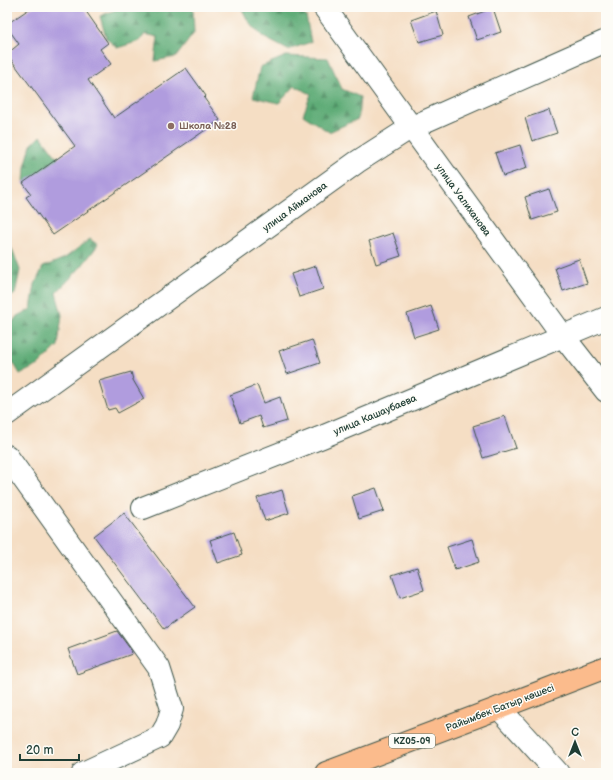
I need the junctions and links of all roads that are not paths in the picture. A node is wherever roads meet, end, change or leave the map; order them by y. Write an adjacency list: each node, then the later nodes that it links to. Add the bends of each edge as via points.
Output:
1 (324, 7): 3 (street, улица Уалиханова)
2 (606, 41): 3 (street, улица Айманова)
3 (410, 128): 5 (street, улица Уалиханова); 7 (street, улица Айманова, via 357,162)
4 (606, 318): 5 (street, улица Кашаубаева)
5 (563, 336): 6 (street, улица Уалиханова); 9 (street, улица Кашаубаева, via 322,437)
6 (606, 391)
7 (7, 414)
8 (7, 456): 12 (street, via 158,668 172,709 160,737)
9 (143, 508)
10 (606, 667): 11 (main road, Райымбек Батыр көшесі / KZ05-09)
11 (499, 708): 13 (main road, Райымбек Батыр көшесі / KZ05-09); 14 (street)
12 (83, 773)
13 (326, 773)
14 (558, 773)

